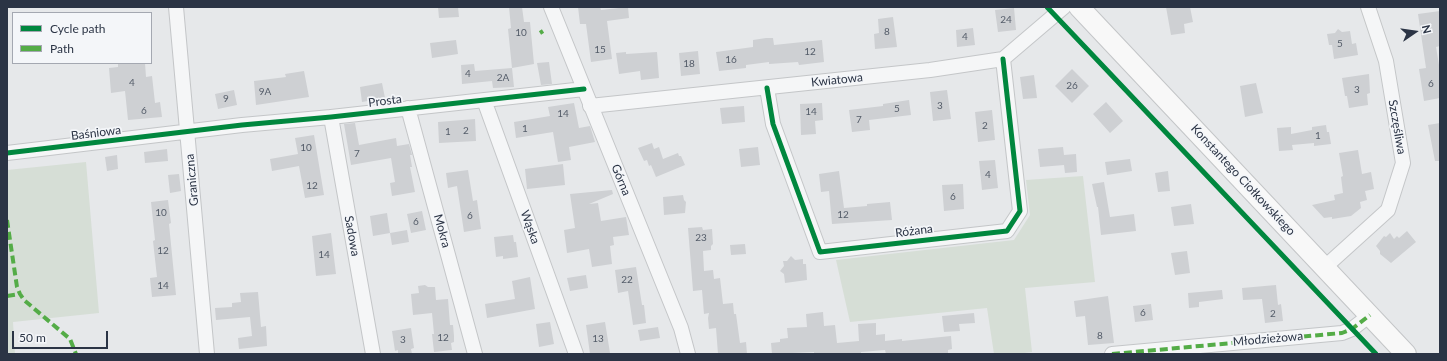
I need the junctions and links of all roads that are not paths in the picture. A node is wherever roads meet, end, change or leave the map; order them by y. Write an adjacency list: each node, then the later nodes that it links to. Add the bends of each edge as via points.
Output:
1 (176, 7): 13 (street, Graniczna)
2 (551, 7): 8 (street, Górna)
3 (1064, 7): 6 (street)
4 (1079, 7): 15 (street, Konstantego Ciołkowskiego)
5 (1368, 7): 15 (street, Szczęśliwa, via 1386,61 1404,163 1388,210)
6 (1003, 59): 7 (street, Kwiatowa, via 930,70); 7 (street, Różana, via 1020,211 1007,231 820,252 773,124)
7 (767, 88): 10 (street, Kwiatowa)
8 (584, 89): 9 (street, Prosta); 10 (street, Górna)
9 (484, 100): 11 (street, Prosta); 20 (street, Wąska)
10 (590, 106): 21 (street, Górna, via 681,328)
11 (408, 108): 12 (street, Prosta); 19 (street, Mokra)
12 (332, 117): 13 (street, Prosta); 18 (street, Sadowa)
13 (188, 132): 14 (street, Baśniowa); 17 (street, Graniczna)
14 (7, 153)
15 (1325, 267): 16 (street, Konstantego Ciołkowskiego)
16 (1370, 315): 22 (street, Młodzieżowa, via 1352,329 1342,332); 23 (street, Konstantego Ciołkowskiego)
17 (207, 354)
18 (373, 354)
19 (475, 354)
20 (576, 354)
21 (688, 354)
22 (1112, 354)
23 (1406, 354)

